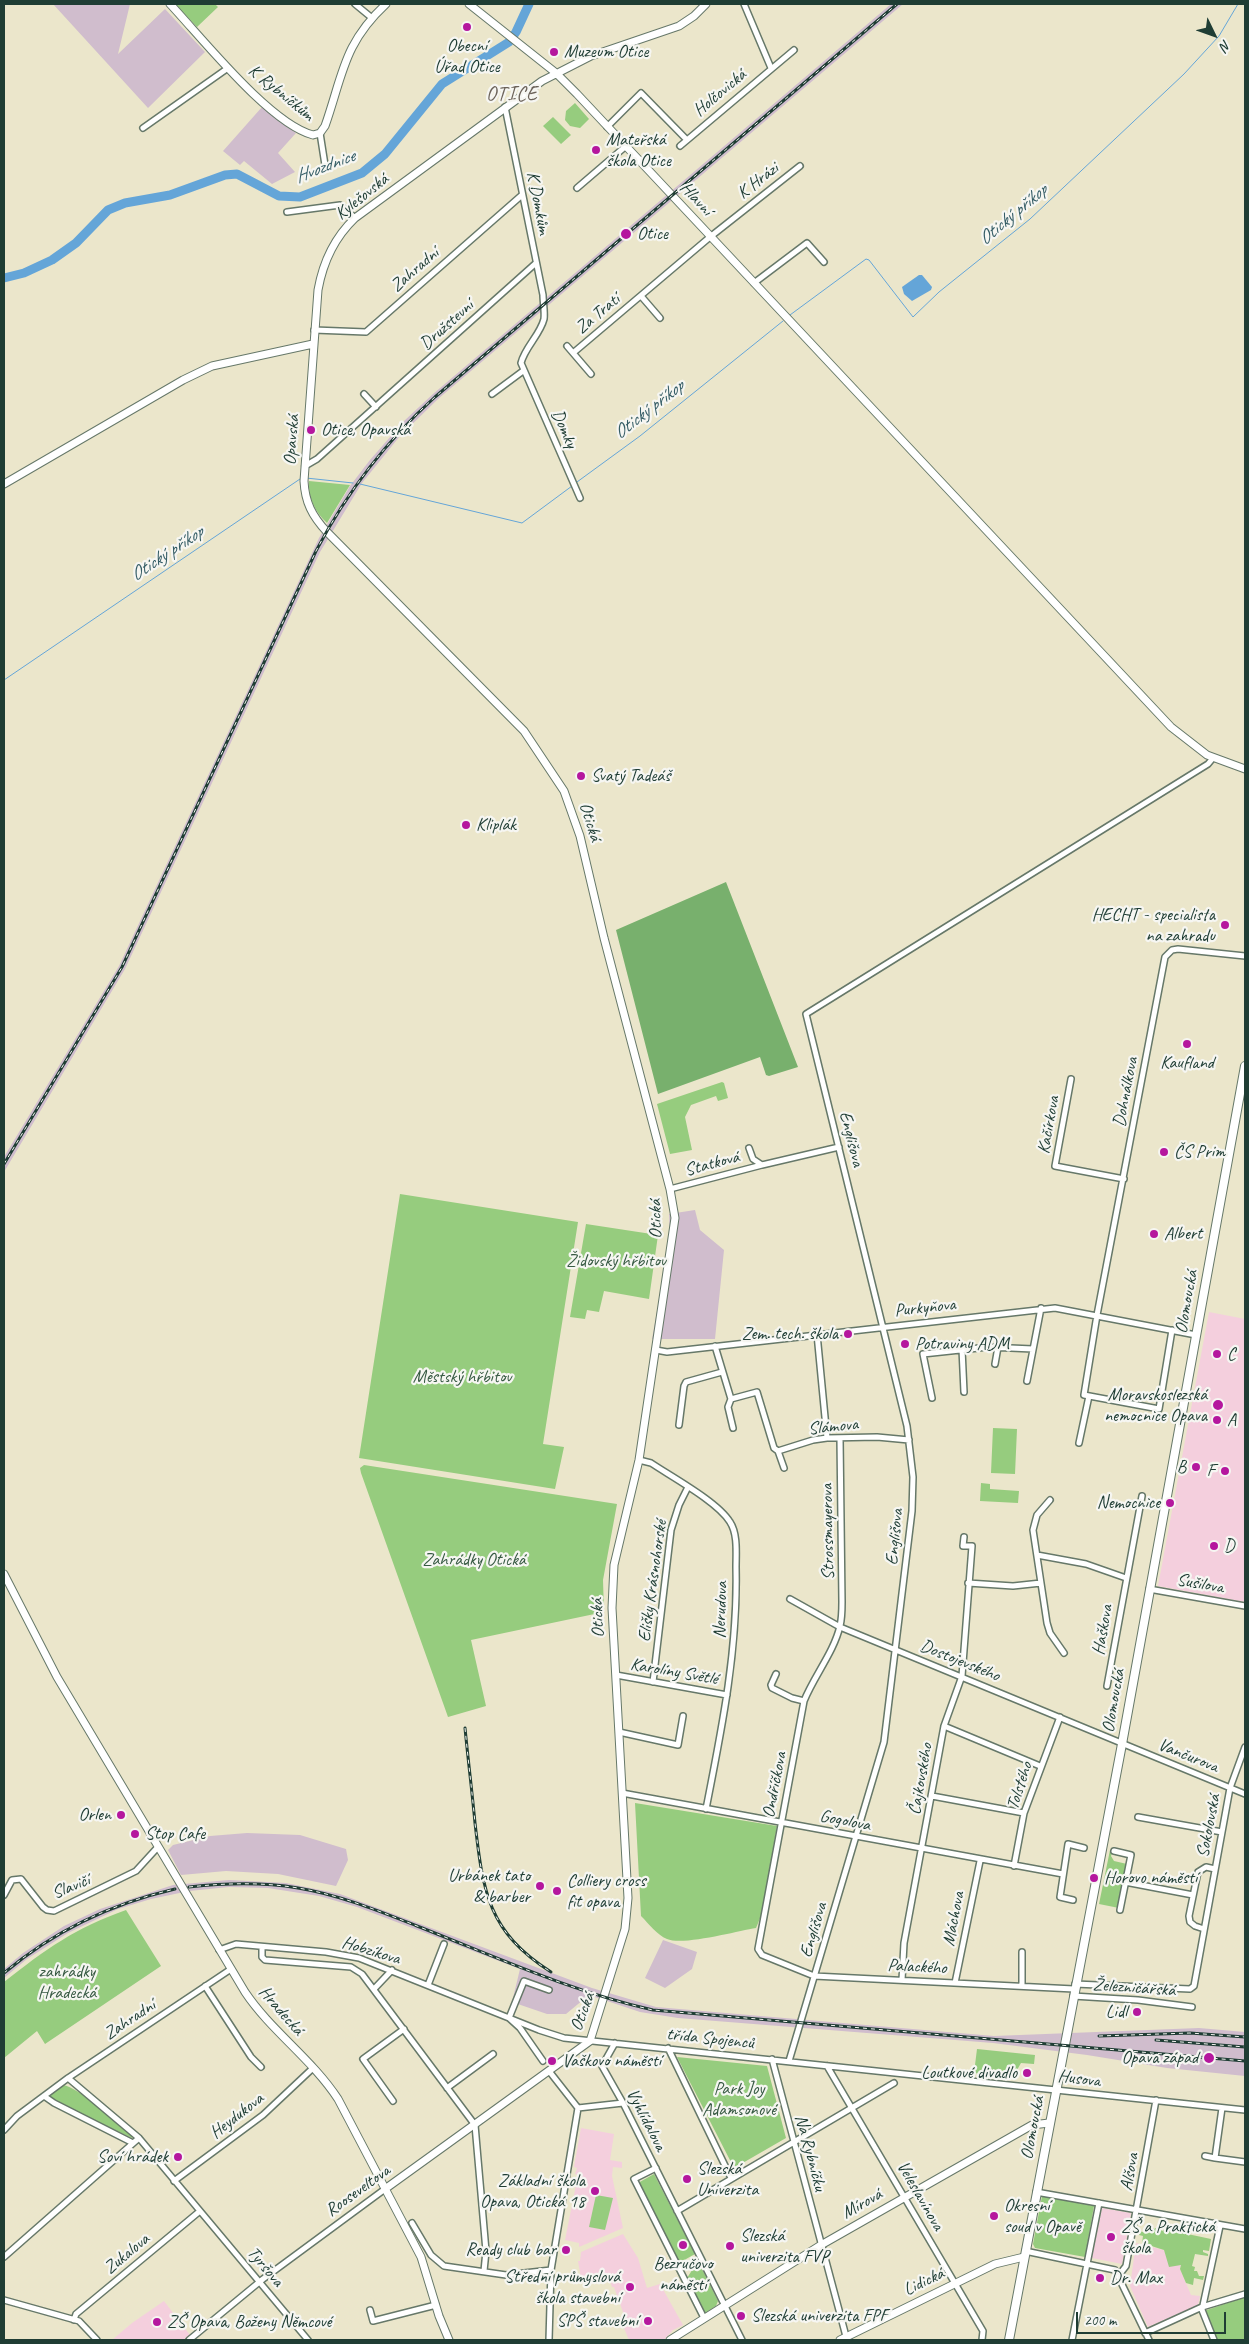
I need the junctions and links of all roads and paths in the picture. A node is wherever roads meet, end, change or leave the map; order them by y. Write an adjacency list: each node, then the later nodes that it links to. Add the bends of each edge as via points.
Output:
1 (170, 4): 9 (street, K Rybníčkům)
2 (355, 4): 7 (street)
3 (386, 4): 7 (street, K Rybníčkům)
4 (469, 4): 11 (street, Hlavní)
5 (706, 4): 11 (street, Kylešovská, via 674,28 591,56)
6 (744, 4): 10 (street, Holčovická)
7 (372, 18): 15 (street, K Rybníčkům, via 358,36 344,64 328,117)
8 (794, 50): 10 (street, Holčovická)
9 (228, 68): 14 (street, K Rybníčkům); 15 (street, K Rybníčkům, via 290,124 309,134)
10 (771, 68): 16 (street, Holčovická)
11 (556, 73): 12 (street, Kylešovská); 13 (street, Hlavní)
12 (506, 107): 22 (street, K Domkům); 24 (street, Kylešovská)
13 (607, 127): 16 (street, Holčovická, via 641,93); 17 (street, Hlavní)
14 (143, 128)
15 (320, 132): 19 (street)
16 (687, 140): 18 (street, Holčovická)
17 (626, 146): 21 (street); 25 (street, Hlavní)
18 (680, 146)
19 (325, 165)
20 (800, 166): 25 (street, K Hrázi)
21 (577, 188)
22 (522, 195): 27 (street, K Domkům); 31 (street, Zahradní, via 366,332)
23 (287, 212): 24 (street, via 340,204)
24 (355, 218): 31 (street, Kylešovská, via 338,237 323,268)
25 (710, 237): 28 (street, Hlavní); 29 (street, Za Tratí)
26 (824, 262): 28 (street, via 807,243)
27 (536, 264): 35 (street, K Domkům, via 544,317 542,326 523,356); 39 (street, Družstevní)
28 (754, 283): 44 (street, Hlavní, via 1171,727)
29 (641, 296): 30 (street, Za Tratí); 34 (street, Za Tratí)
30 (660, 318)
31 (314, 330): 32 (street, Kylešovská)
32 (313, 344): 40 (street, Opavská); 41 (street, via 212,366)
33 (567, 346): 34 (street, Za Tratí)
34 (573, 353): 36 (street, Za Tratí)
35 (523, 371): 38 (street); 42 (street, Domky)
36 (591, 374)
37 (364, 394): 39 (street)
38 (492, 394)
39 (376, 407): 40 (street, Družstevní, via 317,459)
40 (305, 474): 43 (street, Opavská, via 306,499)
41 (4, 484)
42 (580, 498)
43 (326, 532): 53 (street, Otická, via 524,731 564,791 580,836)
44 (1213, 758): 45 (street, Hlavní); 49 (street, Englišova, via 806,1014)
45 (1245, 769)
46 (1245, 956): 52 (street, Dohnálkova, via 1178,949 1167,954)
47 (1245, 1066): 59 (main road, Olomoucká)
48 (1071, 1079): 52 (street, Kačírkova, via 1055,1166)
49 (839, 1147): 51 (street); 56 (street, Englišova)
50 (749, 1148): 51 (street, via 753,1159)
51 (762, 1165): 53 (street, Statková)
52 (1124, 1179): 55 (street, Dohnálkova)
53 (670, 1189): 64 (street, Otická, via 675,1226)
54 (1041, 1308): 55 (street, Purkyňova); 56 (street, Purkyňova); 63 (street)
55 (1097, 1315): 57 (street, Purkyňova); 69 (street, via 1084,1395)
56 (883, 1326): 58 (street, Purkyňova); 76 (street, Englišova)
57 (1172, 1330): 59 (street, Purkyňova); 69 (street, Olomoucká, via 1159,1409)
58 (817, 1334): 60 (street, Purkyňova); 74 (street)
59 (1196, 1335): 90 (main road, Olomoucká)
60 (715, 1346): 64 (street, Purkyňova, via 667,1352); 66 (street)
61 (998, 1347): 62 (street); 63 (street); 65 (street)
62 (962, 1349): 68 (street); 70 (street, via 923,1354)
63 (1033, 1349): 67 (street)
64 (656, 1350): 79 (street, Otická)
65 (995, 1364)
66 (722, 1372): 71 (street); 72 (street, via 686,1382)
67 (1027, 1381)
68 (964, 1392)
69 (1089, 1396): 77 (street)
70 (932, 1398)
71 (731, 1399): 73 (street, via 728,1407); 78 (street, via 757,1392 774,1448)
72 (679, 1424)
73 (733, 1428)
74 (828, 1438): 75 (street, Slámova); 78 (street, Slámova)
75 (840, 1438): 76 (street, Slámova); 93 (street, Strossmayerova)
76 (909, 1440): 94 (street, Englišova, via 912,1511)
77 (1079, 1443)
78 (778, 1451): 80 (street)
79 (638, 1460): 81 (street, Nerudova, via 651,1463); 97 (street, Otická, via 613,1573)
80 (784, 1468)
81 (688, 1487): 99 (street, Elišky Krásnohorské, via 679,1504 670,1538); 101 (street, Nerudova, via 731,1522 736,1540 737,1602)
82 (1142, 1496): 87 (street, Haškova)
83 (1050, 1500): 85 (street, Haškova, via 1034,1521)
84 (964, 1537): 88 (street, Čajkovského, via 963,1546 972,1546)
85 (1037, 1555): 87 (street, via 1086,1564); 89 (street, Haškova)
86 (4, 1574): 120 (street, Hradecká, via 43,1652)
87 (1126, 1578): 100 (street, Haškova)
88 (968, 1583): 89 (street, via 1013,1586); 98 (street, Čajkovského)
89 (1040, 1583): 95 (street, Haškova, via 1048,1628)
90 (1149, 1589): 92 (street, Sušilova); 107 (main road, Olomoucká)
91 (790, 1599): 93 (street, Dostojevského)
92 (1245, 1606)
93 (840, 1627): 94 (street, Dostojevského); 102 (street, Ondříčkova)
94 (896, 1650): 98 (street, Dostojevského); 119 (street, Englišova, via 884,1742)
95 (1064, 1653)
96 (776, 1674): 102 (street, via 772,1688)
97 (616, 1675): 99 (street, Karolíny Světlé); 106 (street, Otická)
98 (962, 1676): 104 (street, Dostojevského); 105 (street, Čajkovského)
99 (653, 1682): 101 (street, Karolíny Světlé)
100 (1107, 1686)
101 (727, 1695): 114 (street, Nerudova)
102 (804, 1701): 117 (street, Ondříčkova)
103 (683, 1716): 106 (street, via 678,1745)
104 (1060, 1717): 107 (street, Dostojevského); 109 (street, Tolstého)
105 (944, 1726): 109 (street); 113 (street, Čajkovského)
106 (619, 1732): 111 (street, Otická)
107 (1122, 1744): 110 (street, Vančurova); 151 (main road, Olomoucká)
108 (1245, 1747): 110 (street, Sokolovská)
109 (1040, 1766): 115 (street, Tolstého)
110 (1230, 1788): 112 (street, Vančurova); 118 (street, Sokolovská)
111 (622, 1793): 114 (street, Gogolova); 155 (street, Otická, via 628,1914)
112 (1245, 1794)
113 (932, 1796): 115 (street); 122 (street, Čajkovského)
114 (706, 1809): 117 (street, Gogolova)
115 (1024, 1813): 125 (street, Tolstého)
116 (1138, 1817): 118 (street)
117 (782, 1823): 119 (street, Gogolova); 138 (street, Ondříčkova, via 758,1949)
118 (1222, 1832): 126 (street, Sokolovská)
119 (857, 1837): 122 (street, Gogolova); 143 (street, Englišova)
120 (157, 1848): 129 (street, Slavičí, via 136,1871 54,1911 47,1910 21,1879 12,1880); 136 (street, Hradecká)
121 (1084, 1848): 127 (street, via 1068,1844)
122 (922, 1849): 124 (street, Gogolova); 144 (street, Čajkovského, via 904,1943)
123 (1114, 1851): 128 (street, via 1130,1855)
124 (980, 1861): 125 (street, Gogolova); 145 (street, Máchova)
125 (1014, 1866): 127 (street, Gogolova)
126 (1215, 1869): 130 (street, Sokolovská, via 1206,1867 1198,1872); 133 (street, Sokolovská)
127 (1063, 1874): 131 (street, via 1060,1897)
128 (1125, 1882): 130 (street); 132 (street)
129 (4, 1895)
130 (1193, 1895): 133 (street, Sokolovská, via 1190,1922)
131 (1073, 1900)
132 (1120, 1910)
133 (1204, 1929): 151 (street, Sokolovská, via 1194,1986 1190,1989)
134 (444, 1944): 146 (street)
135 (262, 1946): 136 (street, Hobzíkova, via 233,1944); 139 (street, Hobzíkova, via 340,1954); 142 (street, via 262,1957 267,1960 350,1967)
136 (219, 1950): 140 (street, Hradecká)
137 (1022, 1952): 148 (street)
138 (762, 1955): 143 (street, Palackého)
139 (365, 1960): 141 (street, Hobzíkova); 142 (street)
140 (231, 1969): 147 (street, Zahradní); 164 (street, Hradecká, via 260,2012)
141 (392, 1970): 146 (street, Hobzíkova); 149 (street)
142 (360, 1972): 149 (street)
143 (814, 1976): 144 (street, Palackého); 161 (street, Englišova)
144 (902, 1980): 145 (street, Palackého)
145 (956, 1983): 148 (street, Palackého)
146 (428, 1985): 153 (street, Hobzíkova)
147 (205, 1986): 163 (street); 166 (street, Zahradní)
148 (1022, 1986): 151 (street, Palackého)
149 (374, 1989): 154 (street)
150 (549, 1990): 153 (street, via 524,1981)
151 (1074, 1990): 152 (street, Železničářská); 169 (main road, Olomoucká)
152 (1192, 2006)
153 (509, 2018): 155 (street, Hobzíkova, via 552,2035); 160 (street, Hobzíkova)
154 (404, 2029): 168 (street); 172 (street, via 363,2059)
155 (590, 2041): 156 (street, třída Spojenců); 165 (street, Otická)
156 (615, 2043): 157 (street, třída Spojenců); 173 (street, Vyhlídalova, via 602,2066)
157 (668, 2048): 159 (street, třída Spojenců); 188 (street)
158 (493, 2054): 168 (street)
159 (772, 2059): 161 (street, třída Spojenců); 183 (street, Na Rybníčku)
160 (543, 2061)
161 (789, 2061): 162 (street, třída Spojenců)
162 (828, 2066): 169 (street, Husova); 174 (street, Veleslavínova)
163 (260, 2067)
164 (313, 2068): 189 (street, Heydukova, via 263,2115); 190 (street, Hradecká, via 338,2098)
165 (549, 2071): 175 (street); 179 (street, Rooseveltova)
166 (68, 2078): 170 (street, Zahradní); 181 (street, Tyršova)
167 (894, 2083): 174 (street)
168 (447, 2088): 179 (street)
169 (1055, 2090): 171 (street, Husova); 178 (main road, Olomoucká)
170 (44, 2096): 180 (street, Zahradní); 182 (street)
171 (1156, 2100): 176 (street, Husova); 194 (street, Alšova)
172 (393, 2101)
173 (623, 2103): 175 (street); 187 (street, Vyhlídalova)
174 (852, 2107): 183 (street); 192 (street, Veleslavínova)
175 (578, 2108): 204 (street)
176 (1222, 2108): 177 (street, Husova); 185 (street)
177 (1245, 2110)
178 (1049, 2124): 191 (main road, Olomoucká); 192 (street, Mírová, via 1032,2125)
179 (475, 2125): 190 (street, Rooseveltova); 205 (street, via 486,2251)
180 (4, 2130)
181 (139, 2138): 182 (street); 189 (street, Tyršova)
182 (134, 2143): 202 (street)
183 (793, 2143): 188 (street); 200 (street, Na Rybníčku)
184 (1205, 2156): 185 (street)
185 (1215, 2158): 186 (street)
186 (1245, 2162)
187 (656, 2168): 196 (street, Vyhlídalova); 215 (street, via 634,2179)
188 (731, 2178): 196 (street)
189 (174, 2181): 195 (street, Tyršova)
190 (385, 2189): 207 (street, Rooseveltova); 211 (street, Hradecká, via 421,2257)
191 (1036, 2192): 193 (street); 201 (main road, Olomoucká)
192 (905, 2197): 200 (street, Mírová); 208 (street, Veleslavínova)
193 (1099, 2203): 194 (street); 203 (street)
194 (1137, 2210): 198 (street); 206 (street, Alšova, via 1126,2266)
195 (200, 2211): 207 (street, Tyršova); 216 (street, Zukalova, via 76,2314)
196 (677, 2211): 212 (street)
197 (412, 2223): 205 (street, via 440,2264)
198 (1220, 2226): 199 (street); 213 (street)
199 (1245, 2230)
200 (821, 2245): 212 (street, Mírová); 218 (street, Na Rybníčku)
201 (1025, 2254): 203 (street); 208 (street, Lidická); 227 (main road, Olomoucká)
202 (4, 2257)
203 (1087, 2263): 206 (street, via 1112,2268); 228 (street)
204 (551, 2270): 205 (street, via 506,2275); 223 (street)
205 (484, 2271)
206 (1119, 2274): 217 (street)
207 (260, 2282): 220 (street, Rooseveltova); 221 (street, Tyršova)
208 (955, 2284): 218 (street, Lidická); 226 (street, Veleslavínova, via 983,2333)
209 (1245, 2294): 213 (street)
210 (4, 2300): 216 (street)
211 (436, 2305): 214 (street, via 373,2321); 222 (street, Hradecká)
212 (724, 2306): 215 (street, Mírová); 225 (street)
213 (1202, 2307): 217 (street); 230 (street)
214 (370, 2310)
215 (704, 2318): 224 (street, Mírová)
216 (74, 2320): 219 (street, via 84,2325)
217 (1145, 2333): 229 (street)
218 (844, 2339)
219 (97, 2340)
220 (189, 2340)
221 (308, 2340)
222 (450, 2340)
223 (549, 2340)
224 (670, 2340)
225 (742, 2340)
226 (982, 2340)
227 (1009, 2340)
228 (1072, 2340)
229 (1149, 2340)
230 (1214, 2340)

